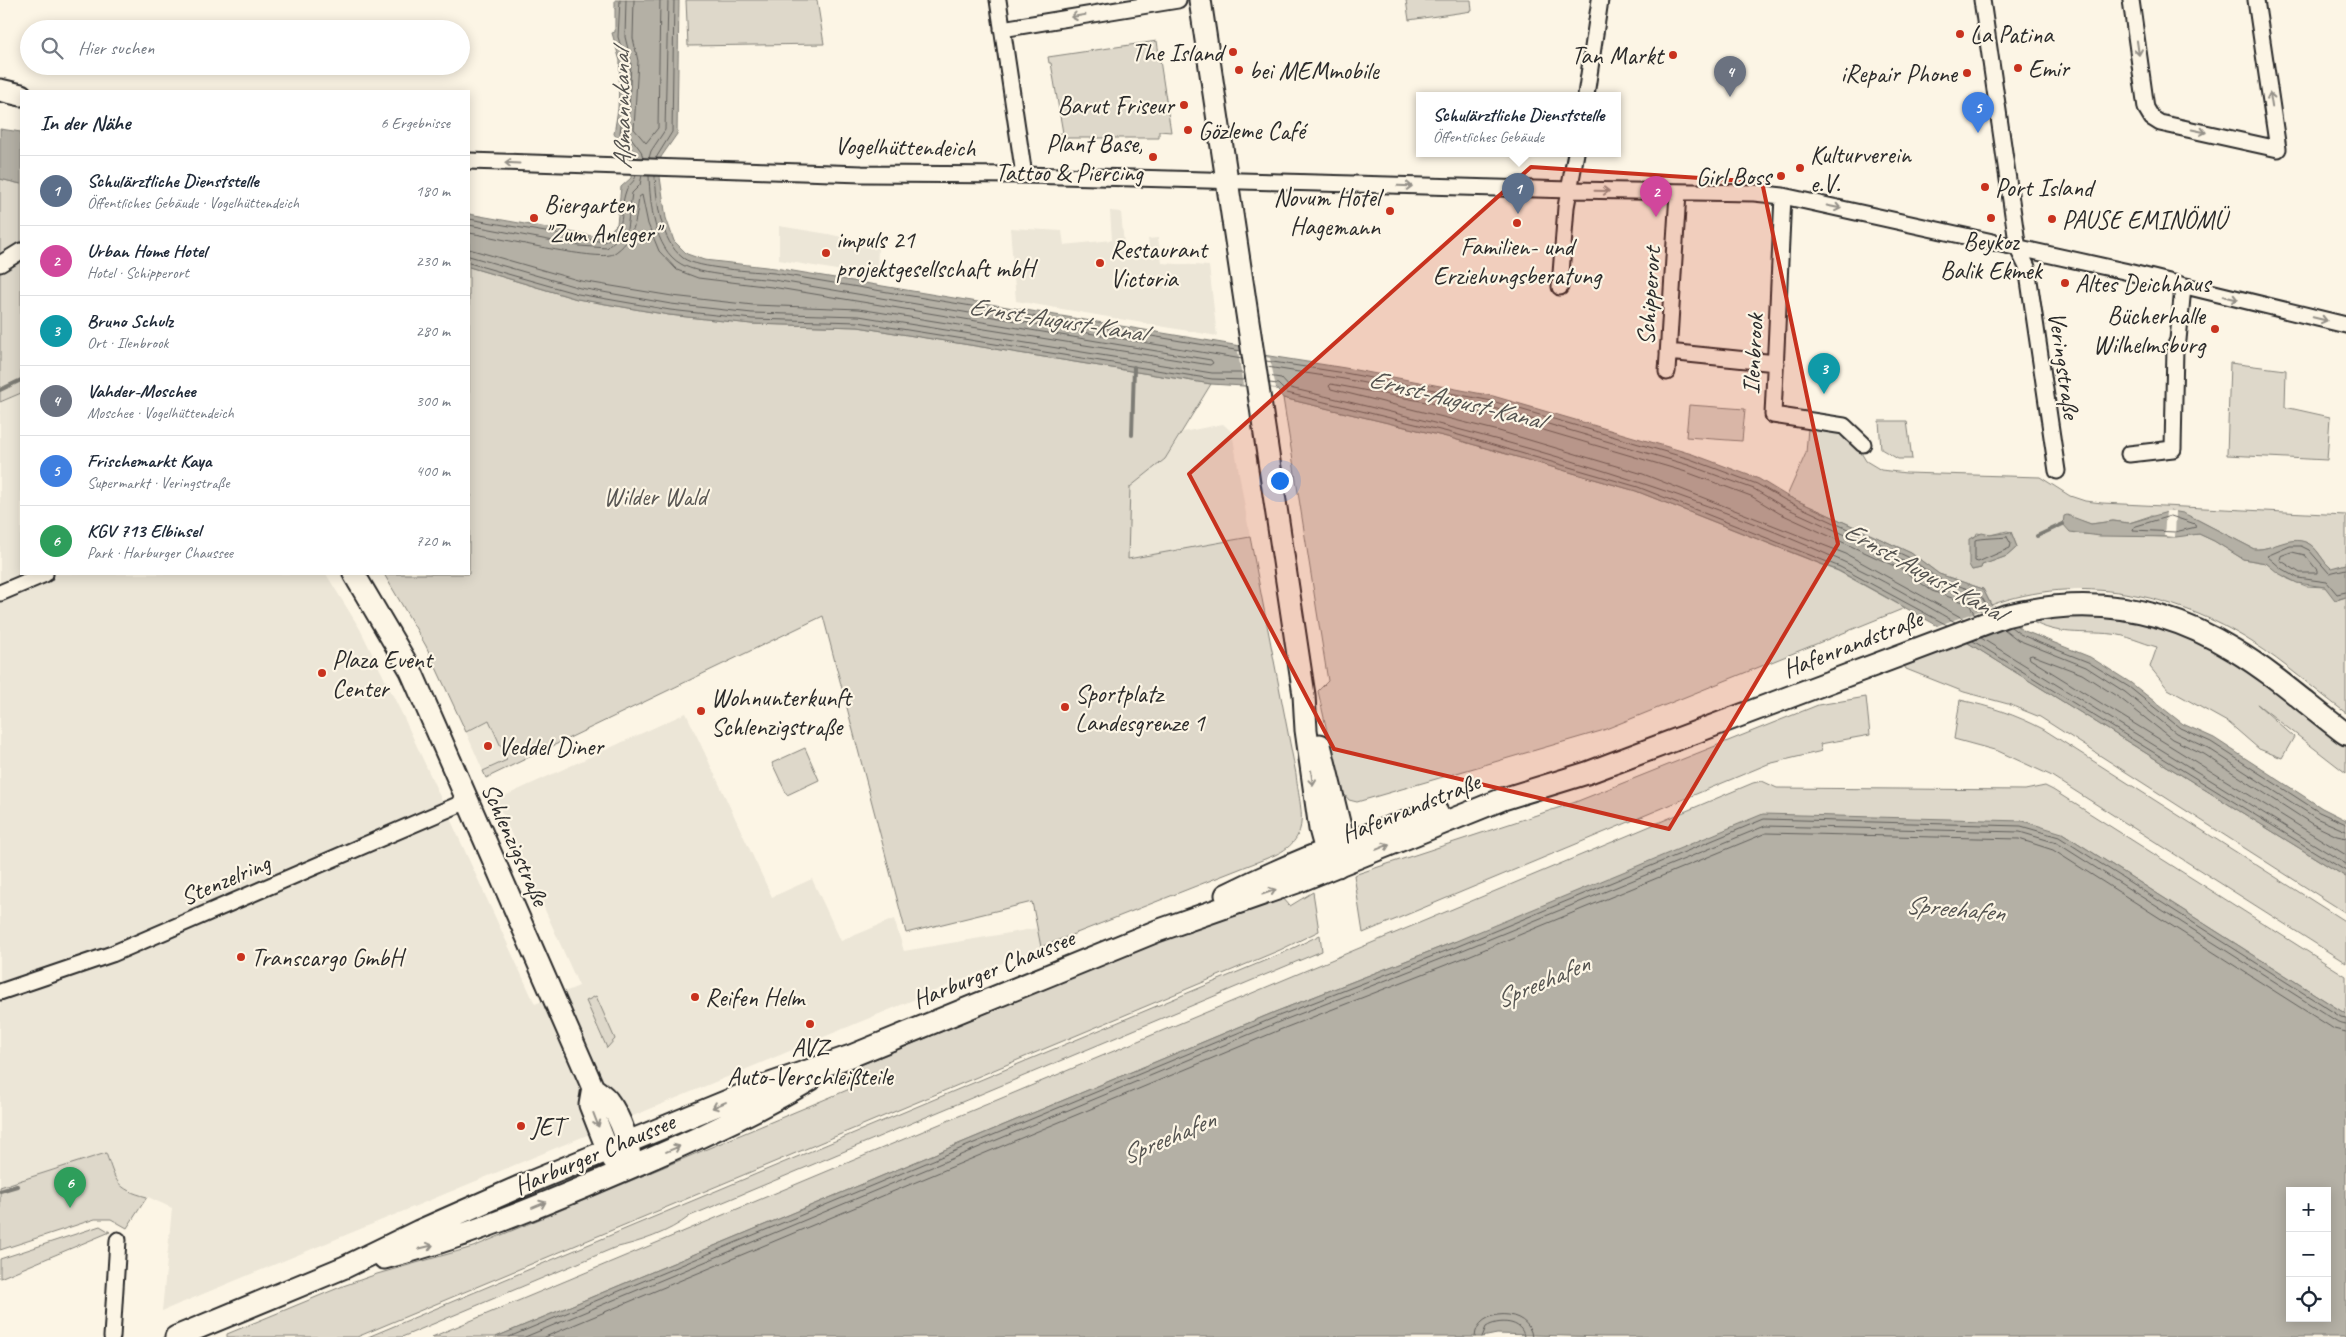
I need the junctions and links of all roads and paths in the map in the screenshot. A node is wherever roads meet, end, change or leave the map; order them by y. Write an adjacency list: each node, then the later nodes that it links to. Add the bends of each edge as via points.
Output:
1 (998, 0): 8 (street)
2 (1178, 0): 8 (street, one-way to 8)
3 (1200, 0): 15 (main road)
4 (1600, 0): 10 (street)
5 (1982, 0): 19 (street, Veringstraße)
6 (2131, 0): 7 (street, one-way to 7, via 2146,108 2152,118 2278,148)
7 (2256, 0)
8 (1002, 29): 14 (street)
9 (0, 90): 11 (main road)
10 (1586, 92)
11 (20, 95)
12 (1575, 157): 16 (street)
13 (470, 161): 14 (street, Vogelhüttendeich, one-way to 13, via 862,174)
14 (1024, 175): 15 (street, Vogelhüttendeich)
15 (1227, 181): 16 (street, Vogelhüttendeich, one-way to 16); 38 (main road, via 1304,695 1316,728)
16 (1570, 190): 17 (street, Vogelhüttendeich, one-way to 17); 22 (street)
17 (1678, 192): 18 (street, Vogelhüttendeich); 25 (street, Schipperort)
18 (1783, 196): 19 (street, Vogelhüttendeich, one-way to 19); 26 (street, Ilenbrook)
19 (2018, 248): 23 (street, Vogelhüttendeich); 30 (street, Veringstraße, via 2027,267)
20 (20, 252): 21 (street)
21 (0, 264)
22 (1560, 287)
23 (2183, 287): 24 (street, Vogelhüttendeich, one-way to 24); 29 (street, via 2175,348 2173,449)
24 (2346, 325)
25 (1668, 352): 26 (street); 27 (street, Schipperort)
26 (1776, 364): 28 (street, Ilenbrook, via 1773,415 1844,426)
27 (1667, 372)
28 (1863, 444)
29 (2129, 454)
30 (2057, 471)
31 (43, 575): 33 (street)
32 (355, 575): 36 (main road, Schlenzigstraße, via 411,671)
33 (0, 593)
34 (2346, 734): 35 (main road, Hafenrandstraße, via 2235,650 2178,621 2132,608 2094,604 2042,607 1948,636 1596,769)
35 (1503, 799): 37 (main road, Hafenrandstraße, via 1453,807); 38 (main road, Hafenrandstraße, one-way to 35)
36 (467, 801): 39 (street, Stenzelring, via 112,954); 41 (main road, Schlenzigstraße)
37 (1369, 834): 38 (main road, Harburger Chaussee)
38 (1336, 853): 40 (main road, Harburger Chaussee, via 1297,882 1157,930)
39 (0, 992)
40 (851, 1056): 42 (main road, Harburger Chaussee, one-way to 42, via 764,1086); 44 (main road, Harburger Chaussee, one-way to 40, via 749,1114)
41 (593, 1088): 42 (main road, Schlenzigstraße, via 608,1099); 43 (main road, Schlenzigstraße, one-way to 43, via 590,1105)
42 (627, 1142): 43 (main road, Harburger Chaussee); 44 (main road, Schlenzigstraße, via 631,1160)
43 (608, 1151): 44 (main road, Schlenzigstraße, via 615,1161); 46 (main road, Harburger Chaussee, via 419,1231)
44 (628, 1168): 46 (main road, Harburger Chaussee, one-way to 44, via 450,1240)
45 (118, 1240): 47 (street)
46 (345, 1267): 48 (main road, Harburger Chaussee)
47 (112, 1337)
48 (176, 1337)

